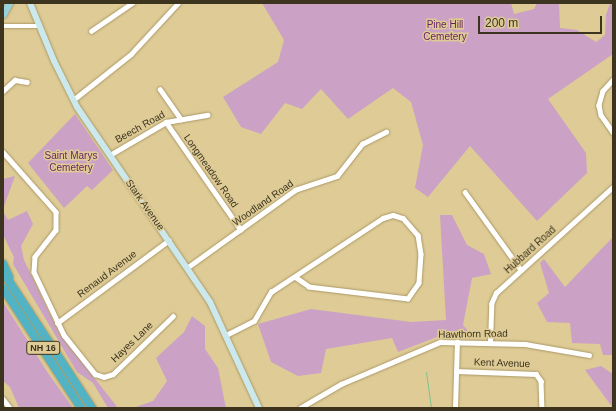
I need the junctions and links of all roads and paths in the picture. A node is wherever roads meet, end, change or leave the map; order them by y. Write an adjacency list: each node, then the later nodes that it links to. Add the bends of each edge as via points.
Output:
1 (9, 3): 5 (main road)
2 (30, 3): 7 (main road, Stark Avenue)
3 (132, 3): 8 (street)
4 (178, 3): 13 (street, via 130,54)
5 (3, 14)
6 (3, 26): 7 (street)
7 (38, 26): 13 (main road, Stark Avenue)
8 (91, 31)
9 (613, 80): 18 (street, via 603,91 599,105 601,115)
10 (27, 82): 12 (street, via 14,80)
11 (160, 89): 15 (street, Beech Road)
12 (3, 91)
13 (73, 100): 20 (main road, Stark Avenue)
14 (207, 115): 15 (street, Beech Road)
15 (181, 119): 16 (street, Beech Road)
16 (166, 122): 20 (street, Beech Road); 23 (street, Longmeadow Road)
17 (386, 132): 23 (street, Woodland Road, via 362,144 337,176 300,188)
18 (613, 132)
19 (3, 152): 33 (street, via 56,212 57,225 51,238 35,257 33,267)
20 (110, 155): 24 (main road, Stark Avenue)
21 (613, 187): 27 (street, Hubbard Road)
22 (465, 192): 27 (street)
23 (241, 230): 26 (street, Woodland Road)
24 (169, 240): 26 (main road, Stark Avenue); 33 (street, Renaud Avenue)
25 (3, 264): 31 (highway)
26 (188, 267): 34 (main road, Stark Avenue, via 210,302)
27 (521, 270): 36 (street, Hubbard Road, via 493,299)
28 (3, 272): 31 (highway, NH 16)
29 (296, 278): 29 (street, via 388,216 408,221 418,235 421,254 419,283 408,299 309,287); 34 (street, via 267,296 254,321)
30 (3, 288): 41 (highway, NH 16)
31 (15, 288): 42 (highway, NH 16)
32 (173, 316): 33 (street, Hayes Lane, via 113,374 102,377 83,359)
33 (57, 323)
34 (226, 335): 43 (main road, Stark Avenue)
35 (456, 342): 36 (street, Hawthorn Road); 38 (street); 44 (street, Hawthorn Road, via 424,347 390,365 336,386)
36 (490, 342): 37 (street, Hawthorn Road, via 544,346)
37 (589, 355)
38 (456, 371): 45 (street); 46 (street, Kent Avenue, via 536,374 541,381)
39 (3, 399): 40 (street)
40 (10, 408)
41 (81, 408)
42 (92, 408)
43 (259, 408)
44 (300, 408)
45 (455, 408)
46 (542, 408)

